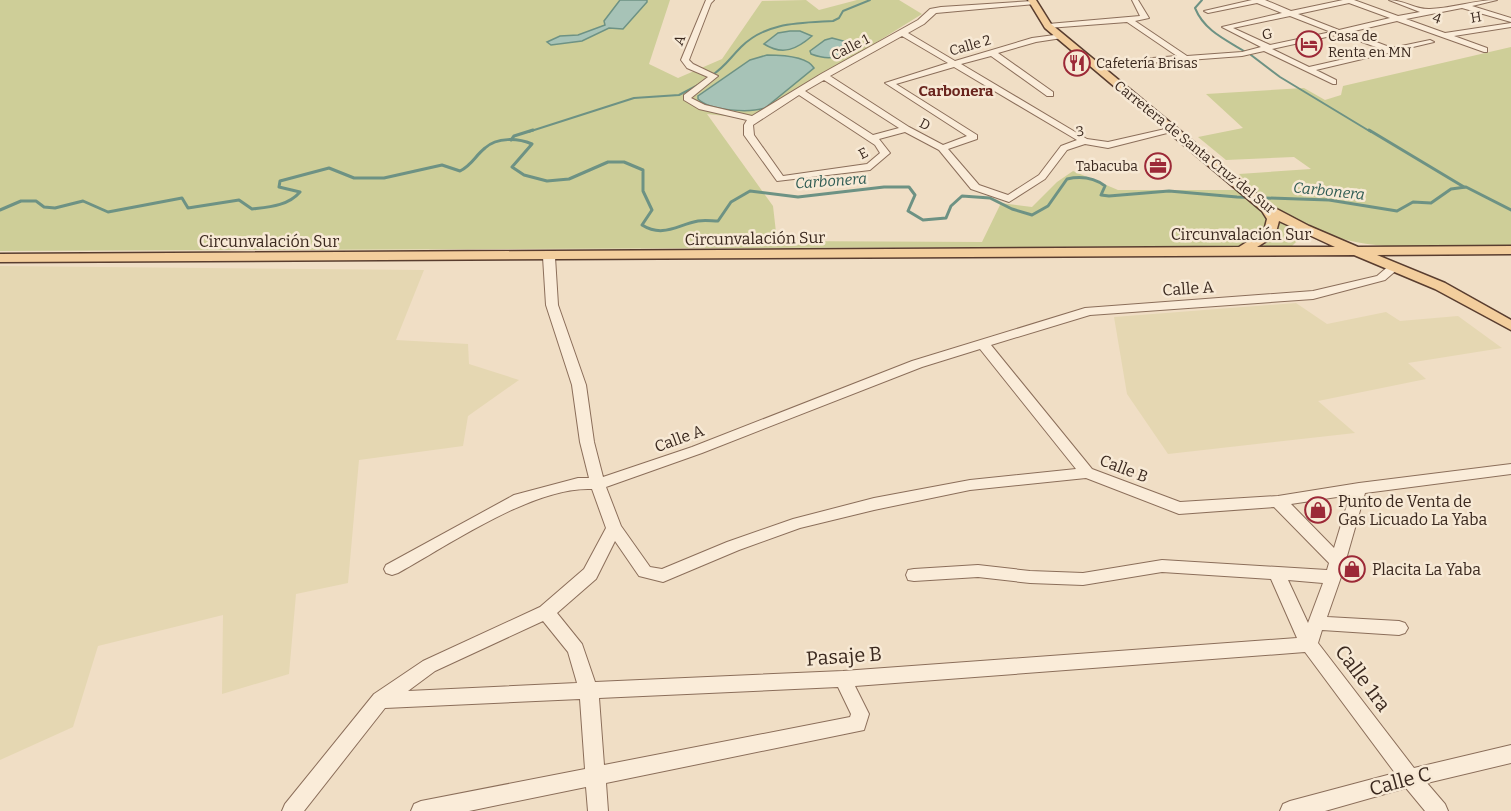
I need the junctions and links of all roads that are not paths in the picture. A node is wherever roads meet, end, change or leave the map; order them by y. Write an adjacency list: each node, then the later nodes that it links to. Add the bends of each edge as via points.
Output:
1 (711, 0): 36 (street, A, via 686,60 690,66 714,76 690,92 688,100)
2 (1135, 0): 15 (street, via 1145,18)
3 (1260, 0): 11 (street); 13 (street)
4 (1348, 0): 13 (street); 14 (street, 4)
5 (1392, 0): 12 (street)
6 (1434, 0): 10 (street)
7 (1494, 0): 9 (street, G)
8 (1033, 1): 18 (main road, Carretera de Santa Cruz del Sur); 20 (street, Calle 1, via 941,9)
9 (1475, 1): 10 (street, G)
10 (1458, 6): 12 (street, G); 16 (street)
11 (1208, 11)
12 (1427, 12): 14 (street, G)
13 (1290, 14): 19 (street); 24 (street, via 1226,27)
14 (1398, 18): 19 (street, G); 22 (street, 4)
15 (1129, 20): 18 (street); 28 (street)
16 (1511, 20)
17 (1511, 25): 22 (street, H)
18 (1048, 26): 21 (main road, Carretera de Santa Cruz del Sur)
19 (1340, 32): 24 (street, G); 25 (street)
20 (903, 33): 29 (street); 32 (street, Calle 1)
21 (1059, 36): 27 (street, Calle 2); 30 (main road, Carretera de Santa Cruz del Sur)
22 (1446, 36): 26 (street, 4)
23 (1430, 42): 25 (street)
24 (1267, 48): 28 (street, G); 31 (street)
25 (1391, 50): 31 (street)
26 (1484, 50)
27 (992, 53): 29 (street, Calle 2); 35 (street)
28 (1185, 58): 30 (street, G)
29 (953, 64): 40 (street); 41 (street, Calle 2, via 889,83 974,137)
30 (1095, 65): 38 (main road, Carretera de Santa Cruz del Sur)
31 (1307, 70): 33 (street)
32 (824, 75): 34 (street, Calle 1); 37 (street, D)
33 (1333, 82)
34 (799, 91): 36 (street, Calle 1); 39 (street, E)
35 (1050, 94)
36 (753, 119): 39 (street, E, via 748,125 749,135 780,179 870,167 885,153)
37 (906, 129): 39 (street); 41 (street, D)
38 (1174, 130): 40 (street, 3, via 1108,145); 43 (main road, Carretera de Santa Cruz del Sur)
39 (872, 138)
40 (1084, 141): 42 (street, 3, via 1064,148 1041,177)
41 (942, 147): 42 (street, D, via 975,187)
42 (1009, 199)
43 (1258, 201): 44 (main road, Carretera de Santa Cruz del Sur); 46 (main road, via 1273,219 1270,233)
44 (1311, 232): 48 (main road, Carretera de Santa Cruz del Sur); 49 (main road); 51 (main road)
45 (1422, 249): 49 (main road, Circunvalación Sur); 50 (main road, Circunvalación Sur); 54 (main road); 55 (main road, via 1418,259 1421,267)
46 (1242, 250): 51 (main road, Circunvalación Sur); 52 (main road, Circunvalación Sur)
47 (1325, 250): 48 (main road, Circunvalación Sur); 51 (main road, Circunvalación Sur); 54 (main road)
48 (1354, 250): 49 (main road, Circunvalación Sur); 54 (main road, Carretera de Santa Cruz del Sur)
49 (1381, 250)
50 (1511, 250)
51 (1294, 251)
52 (549, 257): 53 (main road, Circunvalación Sur); 60 (street, via 552,305 579,385)
53 (0, 258)
54 (1395, 266): 55 (main road, Carretera de Santa Cruz del Sur); 57 (street, Calle A, via 1381,278 1313,295 1089,311)
55 (1456, 295): 56 (main road, Carretera de Santa Cruz del Sur)
56 (1511, 326)
57 (982, 344): 59 (street); 60 (street, Calle A, via 917,364 697,450)
58 (1511, 469): 61 (street, Calle B)
59 (1087, 473): 62 (street, Calle B, via 1179,508); 63 (street, Calle B, via 970,485 874,504 798,523 663,576 645,572)
60 (598, 484): 63 (street); 65 (street, Calle A, via 578,483 519,499)
61 (1359, 488): 62 (street, Calle B); 64 (street, Calle 1ra)
62 (1278, 501): 64 (street)
63 (614, 528): 69 (street, via 590,574)
64 (1336, 560): 68 (street, Calle 1ra)
65 (392, 569)
66 (1276, 573): 67 (street, via 1162,566 1083,579 978,571); 68 (street); 72 (street)
67 (914, 575)
68 (1333, 578): 70 (street, Calle 1ra)
69 (546, 612): 74 (street, via 576,649); 75 (street, via 429,666)
70 (1317, 623): 71 (street); 72 (street, Calle 1ra)
71 (1399, 628)
72 (1309, 644): 73 (street, Pasaje B); 78 (street, Calle 1ra)
73 (843, 679): 74 (street, Pasaje B); 77 (street, via 860,714 856,724)
74 (589, 692): 75 (street, Pasaje B); 77 (street)
75 (380, 700): 79 (street)
76 (1511, 754): 78 (street, Calle C)
77 (594, 776): 80 (street); 81 (street)
78 (1410, 778): 82 (street, Calle C); 83 (street, Calle 1ra)
79 (292, 811)
80 (421, 811)
81 (598, 811)
82 (1290, 811)
83 (1438, 811)

